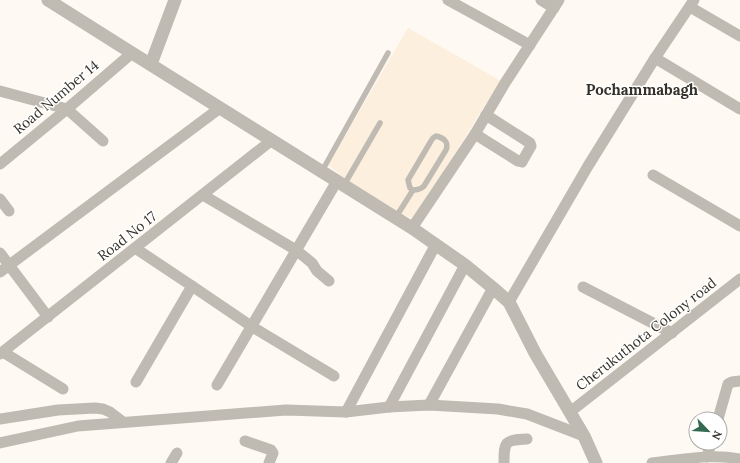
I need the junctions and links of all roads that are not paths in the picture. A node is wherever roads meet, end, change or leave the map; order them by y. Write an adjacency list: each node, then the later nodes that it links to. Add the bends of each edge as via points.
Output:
1 (48, 0): 9 (street)
2 (175, 0): 12 (street)
3 (448, 0): 8 (street)
4 (541, 0): 6 (street)
5 (692, 3): 7 (street); 11 (street)
6 (556, 4): 8 (street)
7 (740, 36)
8 (530, 45): 17 (street)
9 (132, 53): 12 (street); 15 (street, Road Number 14)
10 (388, 53): 23 (lane)
11 (655, 58): 16 (street); 45 (street, via 588,166)
12 (151, 64): 14 (street)
13 (0, 91): 15 (street)
14 (220, 108): 20 (street); 37 (street)
15 (67, 109): 21 (street); 22 (street, Road Number 14)
16 (740, 109)
17 (486, 116): 19 (street); 19 (street, via 532,146 522,162)
18 (380, 123): 25 (lane)
19 (475, 134): 32 (street)
20 (272, 140): 23 (street); 27 (street, Road No 17)
21 (103, 141)
22 (0, 164)
23 (322, 171): 25 (street)
24 (653, 175): 31 (street)
25 (340, 183): 30 (street); 35 (street)
26 (413, 190): 26 (lane, via 408,180 431,140 436,136 443,138 447,144 446,150 424,186); 30 (lane)
27 (203, 195): 34 (street, Road No 17); 35 (street)
28 (0, 199): 29 (street)
29 (9, 210)
30 (396, 217): 32 (street)
31 (739, 223)
32 (412, 228): 33 (street)
33 (436, 244): 38 (street); 58 (street)
34 (135, 248): 42 (street); 46 (street, Road No 17)
35 (296, 250): 41 (street); 47 (street)
36 (0, 253): 37 (street)
37 (9, 265): 39 (street); 46 (street)
38 (466, 265): 44 (street); 56 (street)
39 (0, 272)
40 (740, 279): 48 (street, Cherukuthota Colony road)
41 (329, 281)
42 (192, 286): 47 (street); 52 (street)
43 (583, 287): 48 (street)
44 (493, 288): 45 (street); 55 (street)
45 (509, 302): 59 (street)
46 (48, 318): 49 (street, Road No 17)
47 (251, 326): 50 (street); 53 (street)
48 (672, 332): 59 (street, Cherukuthota Colony road)
49 (1, 353): 54 (street)
50 (334, 376)
51 (740, 381): 57 (street, via 728,384)
52 (136, 382)
53 (216, 385)
54 (63, 389)
55 (429, 405): 56 (street); 62 (street, via 498,409 527,414)
56 (389, 407): 58 (street)
57 (720, 411)
58 (346, 412): 61 (street, via 286,410)
59 (570, 412): 62 (street)
60 (0, 419): 61 (street, via 58,410 95,408 110,412)
61 (123, 422): 65 (street, via 78,426)
62 (584, 436): 73 (street)
63 (527, 439): 72 (street, via 511,440 507,443)
64 (245, 442): 71 (street, via 271,450 273,453)
65 (0, 444)
66 (709, 451): 68 (street)
67 (177, 453): 70 (street)
68 (707, 457): 69 (street); 74 (street)
69 (740, 459)
70 (172, 463)
71 (269, 463)
72 (504, 463)
73 (596, 463)
74 (652, 463)

